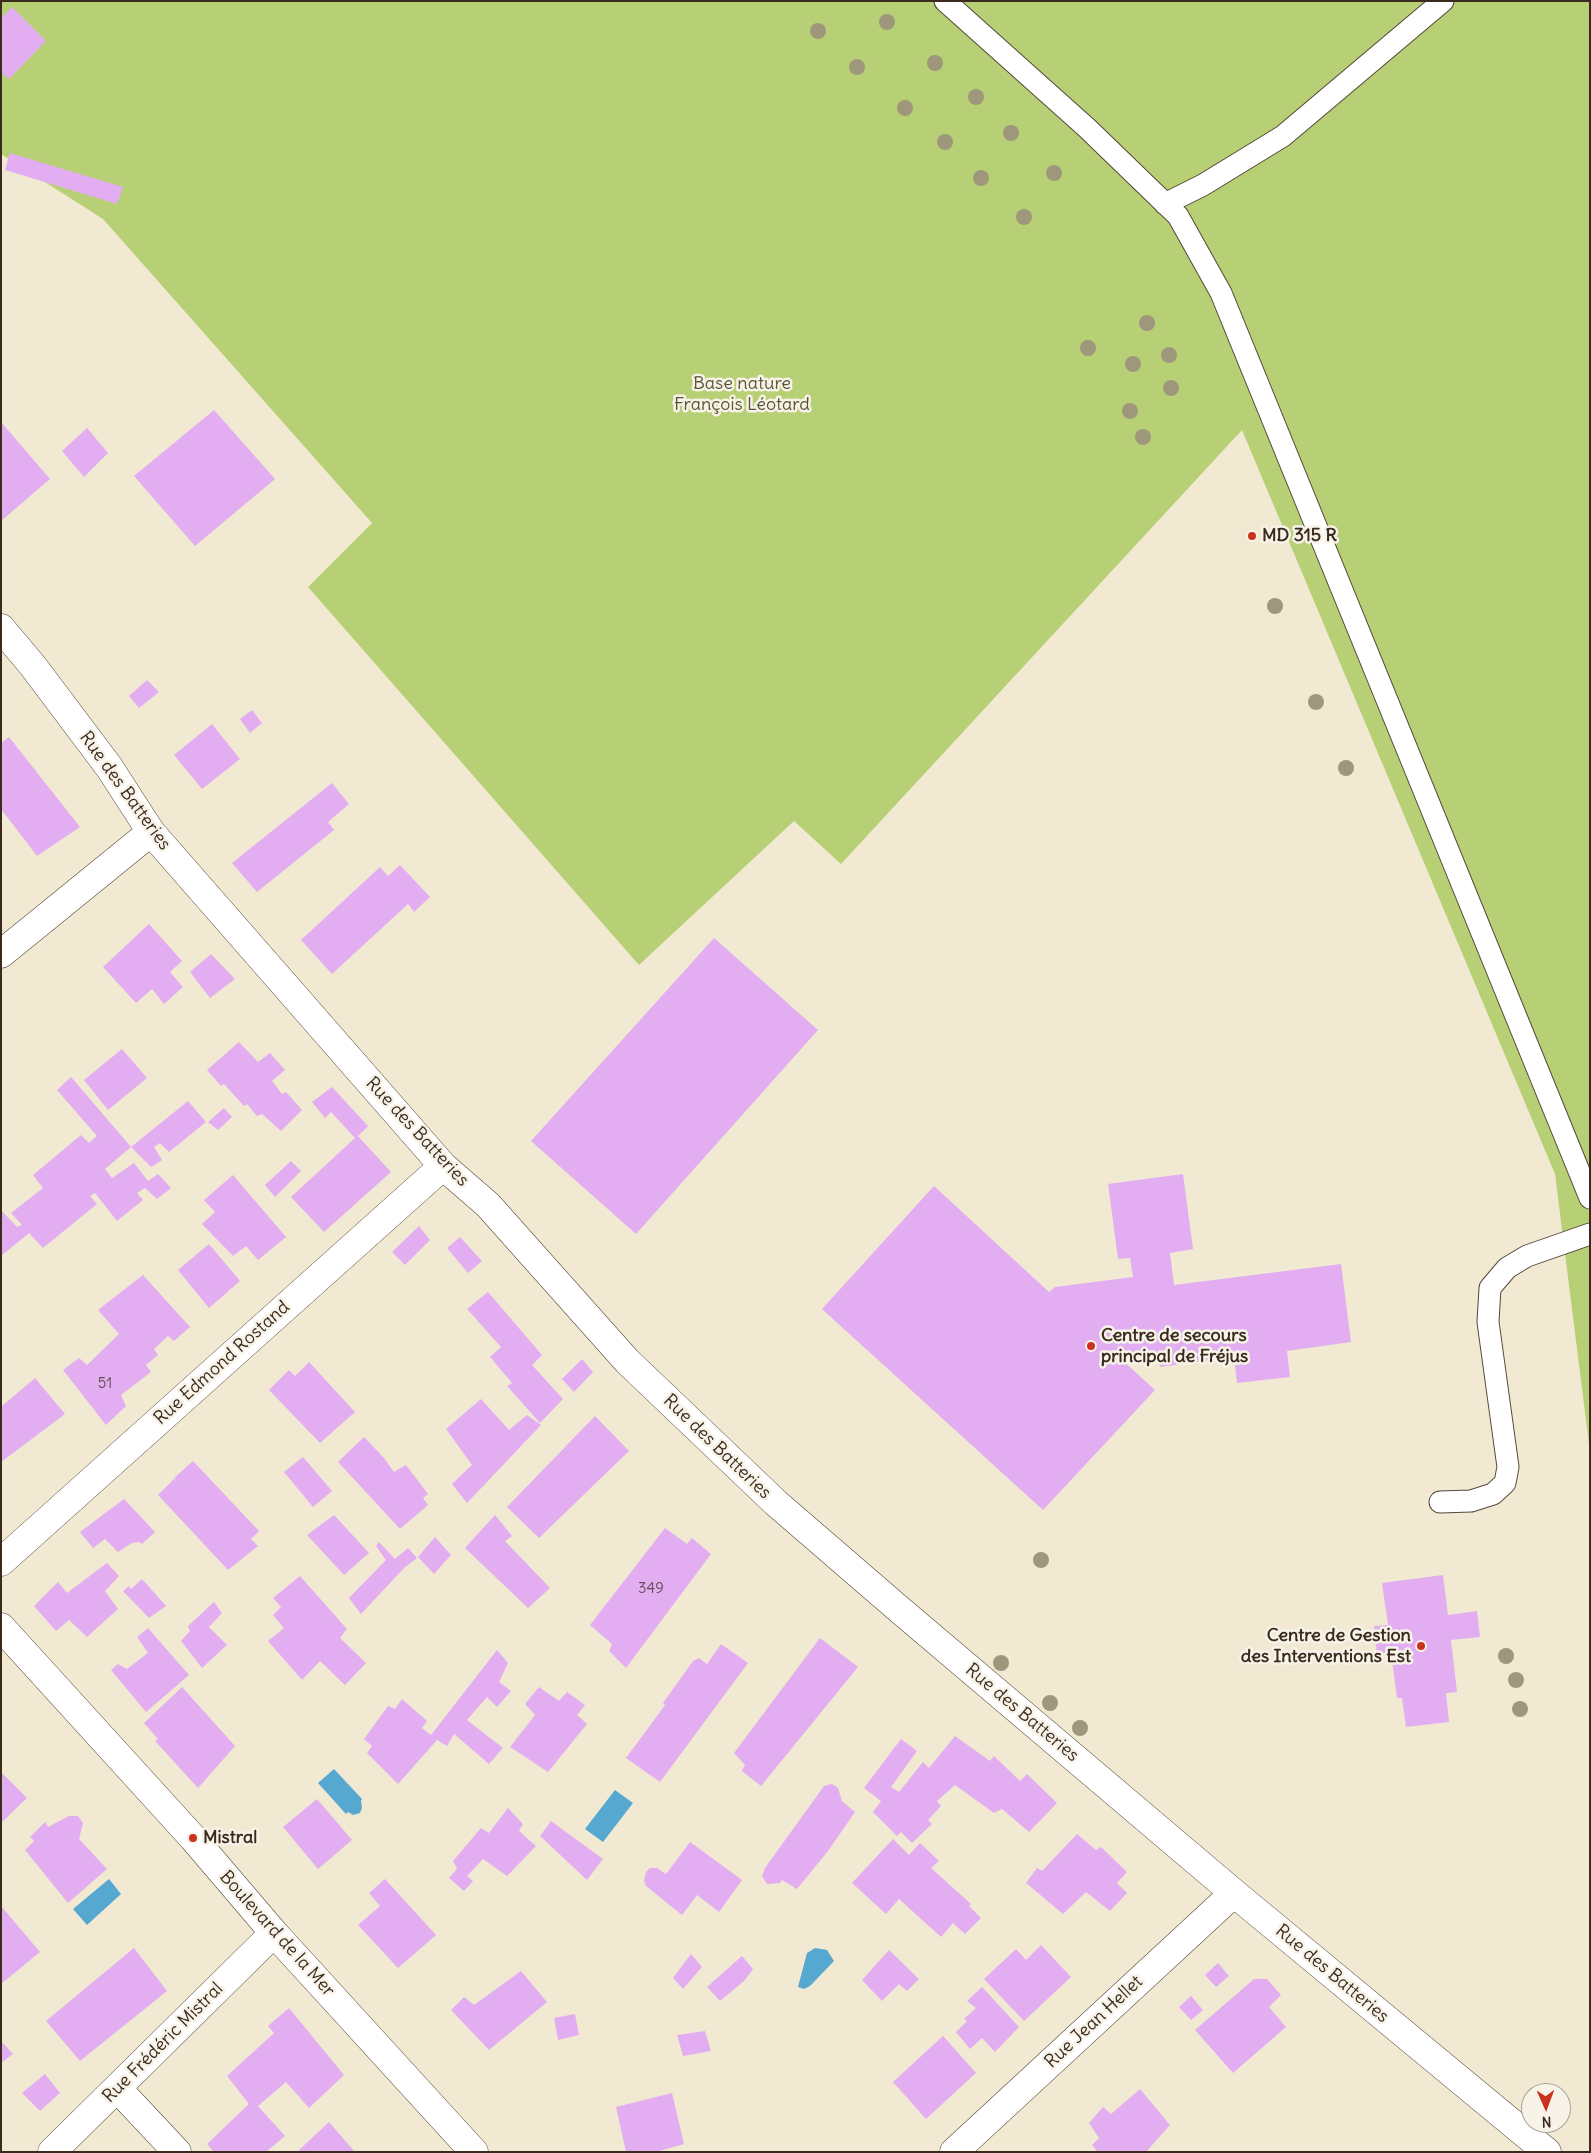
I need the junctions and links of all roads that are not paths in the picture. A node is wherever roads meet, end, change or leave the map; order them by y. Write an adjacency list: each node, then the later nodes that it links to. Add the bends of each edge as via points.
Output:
1 (945, 1): 3 (lane, via 1087,128)
2 (1443, 1): 3 (lane, via 1282,136 1203,185)
3 (1165, 204): 8 (lane, via 1178,216 1221,293)
4 (1, 628): 5 (street, Rue des Batteries, via 109,767)
5 (150, 832): 6 (street); 7 (street, Rue des Batteries)
6 (1, 954)
7 (443, 1166): 11 (street, Rue Edmond Rostand); 13 (street, Rue des Batteries, via 488,1205 627,1361 776,1503)
8 (1590, 1198)
9 (1590, 1234): 10 (lane, via 1527,1256 1507,1268 1490,1288 1488,1322 1508,1467 1505,1483 1493,1494 1470,1501)
10 (1440, 1502)
11 (1, 1562)
12 (1, 1627): 14 (street, Boulevard de la Mer, via 193,1838)
13 (1234, 1893): 19 (street, Rue Jean Hellet); 20 (street, Rue des Batteries)
14 (274, 1933): 15 (street, Rue Frédéric Mistral); 18 (street, Boulevard de la Mer)
15 (117, 2088): 16 (street, Rue Frédéric Mistral); 17 (street)
16 (52, 2152)
17 (177, 2152)
18 (474, 2152)
19 (954, 2152)
20 (1547, 2152)

